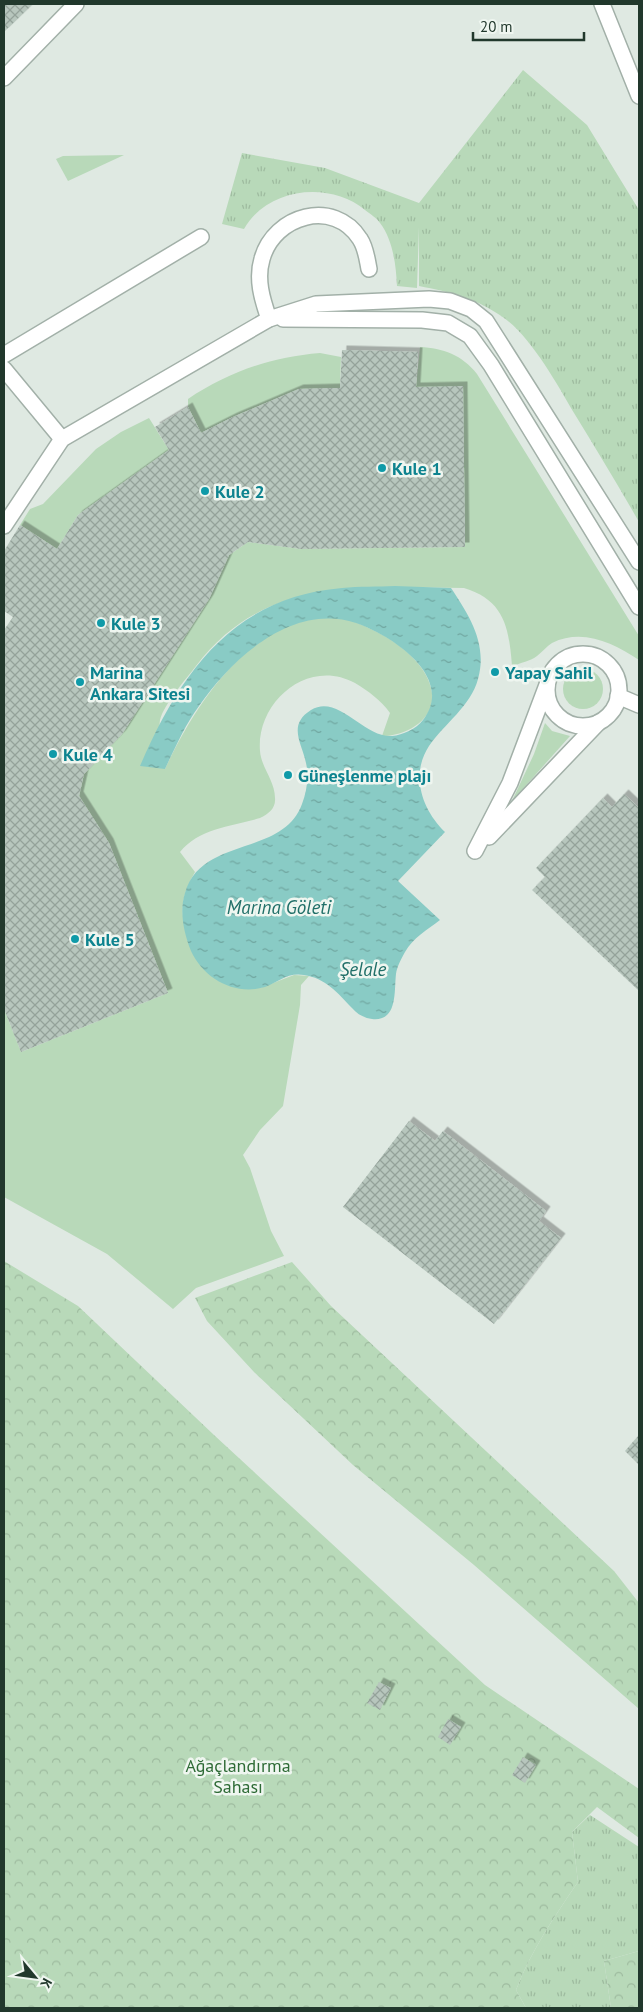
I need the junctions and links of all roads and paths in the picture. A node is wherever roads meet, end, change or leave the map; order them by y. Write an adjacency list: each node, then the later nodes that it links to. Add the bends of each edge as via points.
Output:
1 (76, 4): 3 (street)
2 (602, 4): 4 (street)
3 (4, 78)
4 (639, 96)
5 (201, 237): 8 (street)
6 (369, 269): 7 (street, via 361,240 352,228 323,216 309,215 297,219 272,236 262,259 262,298)
7 (269, 319): 10 (street); 12 (street, via 316,304 429,299 450,301 471,309 486,321 500,341); 13 (street, via 422,320 448,323 470,336 491,365)
8 (4, 356)
9 (4, 369): 10 (street)
10 (62, 439): 11 (street)
11 (4, 526)
12 (639, 562)
13 (639, 608)
14 (548, 683): 15 (street, via 560,662 571,656 595,656 614,672); 17 (street, via 547,695 557,715 576,725); 17 (street, via 510,783 475,851)
15 (618, 696): 16 (street); 17 (street, via 615,707)
16 (639, 705)
17 (598, 723)

